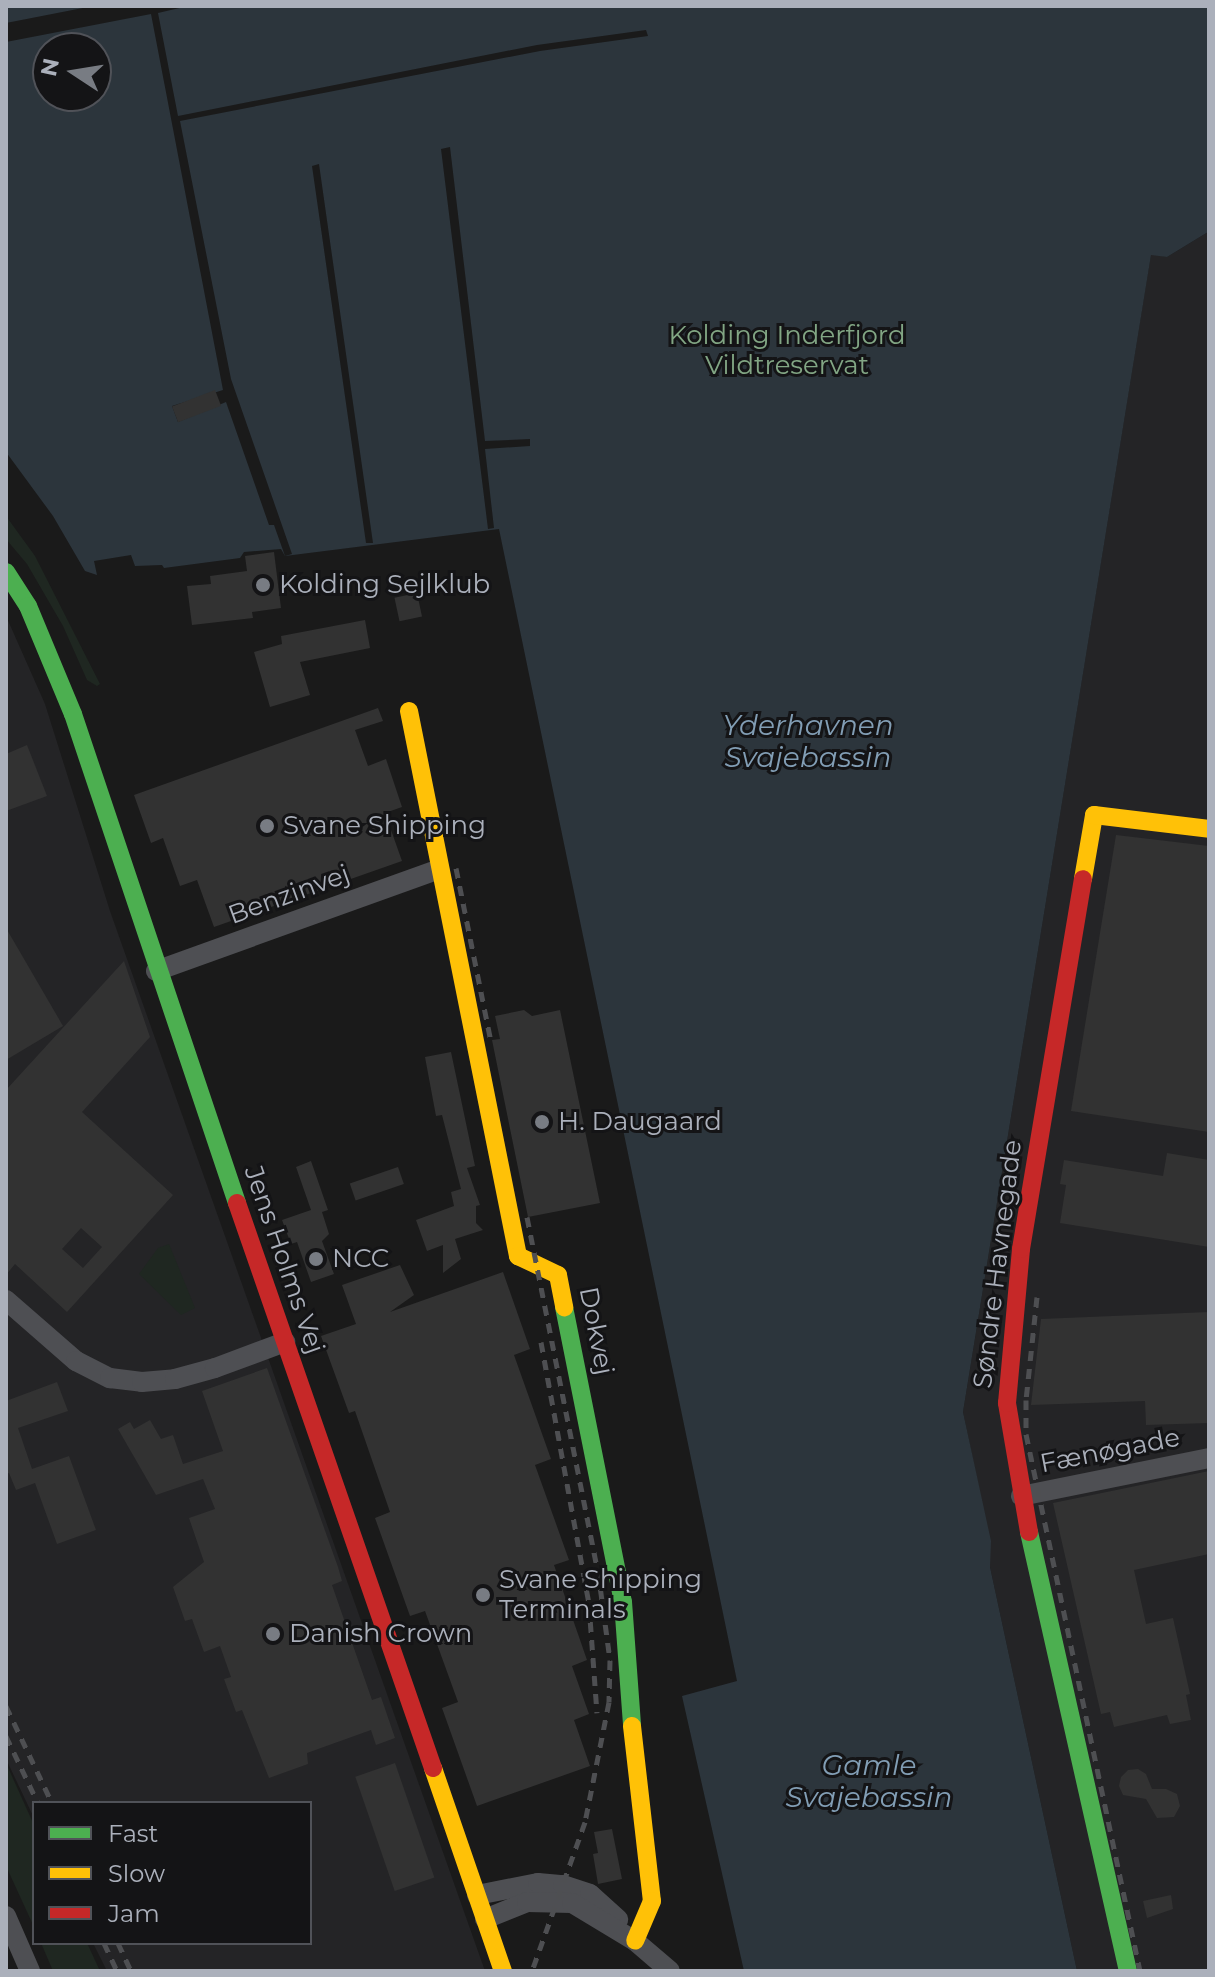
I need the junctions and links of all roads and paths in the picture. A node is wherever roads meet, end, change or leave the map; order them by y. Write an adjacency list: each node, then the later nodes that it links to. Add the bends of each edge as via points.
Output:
1 (6, 572): 5 (street, Jens Holms Vej, via 28,606 73,714)
2 (409, 711): 4 (street, Dokvej)
3 (1209, 829): 9 (street, Søndre Havnegade, via 1094,815 1021,1249 1007,1403)
4 (439, 869): 5 (street, Benzinvej); 14 (street, Dokvej, via 518,1256 558,1275 623,1602 652,1901)
5 (156, 971): 7 (street, Jens Holms Vej)
6 (6, 1300): 7 (street, via 76,1361 110,1378 175,1379)
7 (285, 1342): 10 (street, Jens Holms Vej)
8 (1209, 1458): 9 (street, Fænøgade)
9 (1021, 1496): 18 (street, Søndre Havnegade)
10 (477, 1895): 12 (street, Jens Holms Vej); 14 (street, via 538,1883 569,1886 590,1894)
11 (6, 1916): 13 (street)
12 (485, 1919): 14 (street, via 527,1902 572,1903); 16 (street, Jens Holms Vej)
13 (10, 1939): 15 (street)
14 (635, 1941): 17 (street)
15 (30, 1971)
16 (503, 1971)
17 (670, 1971)
18 (1128, 1971)

